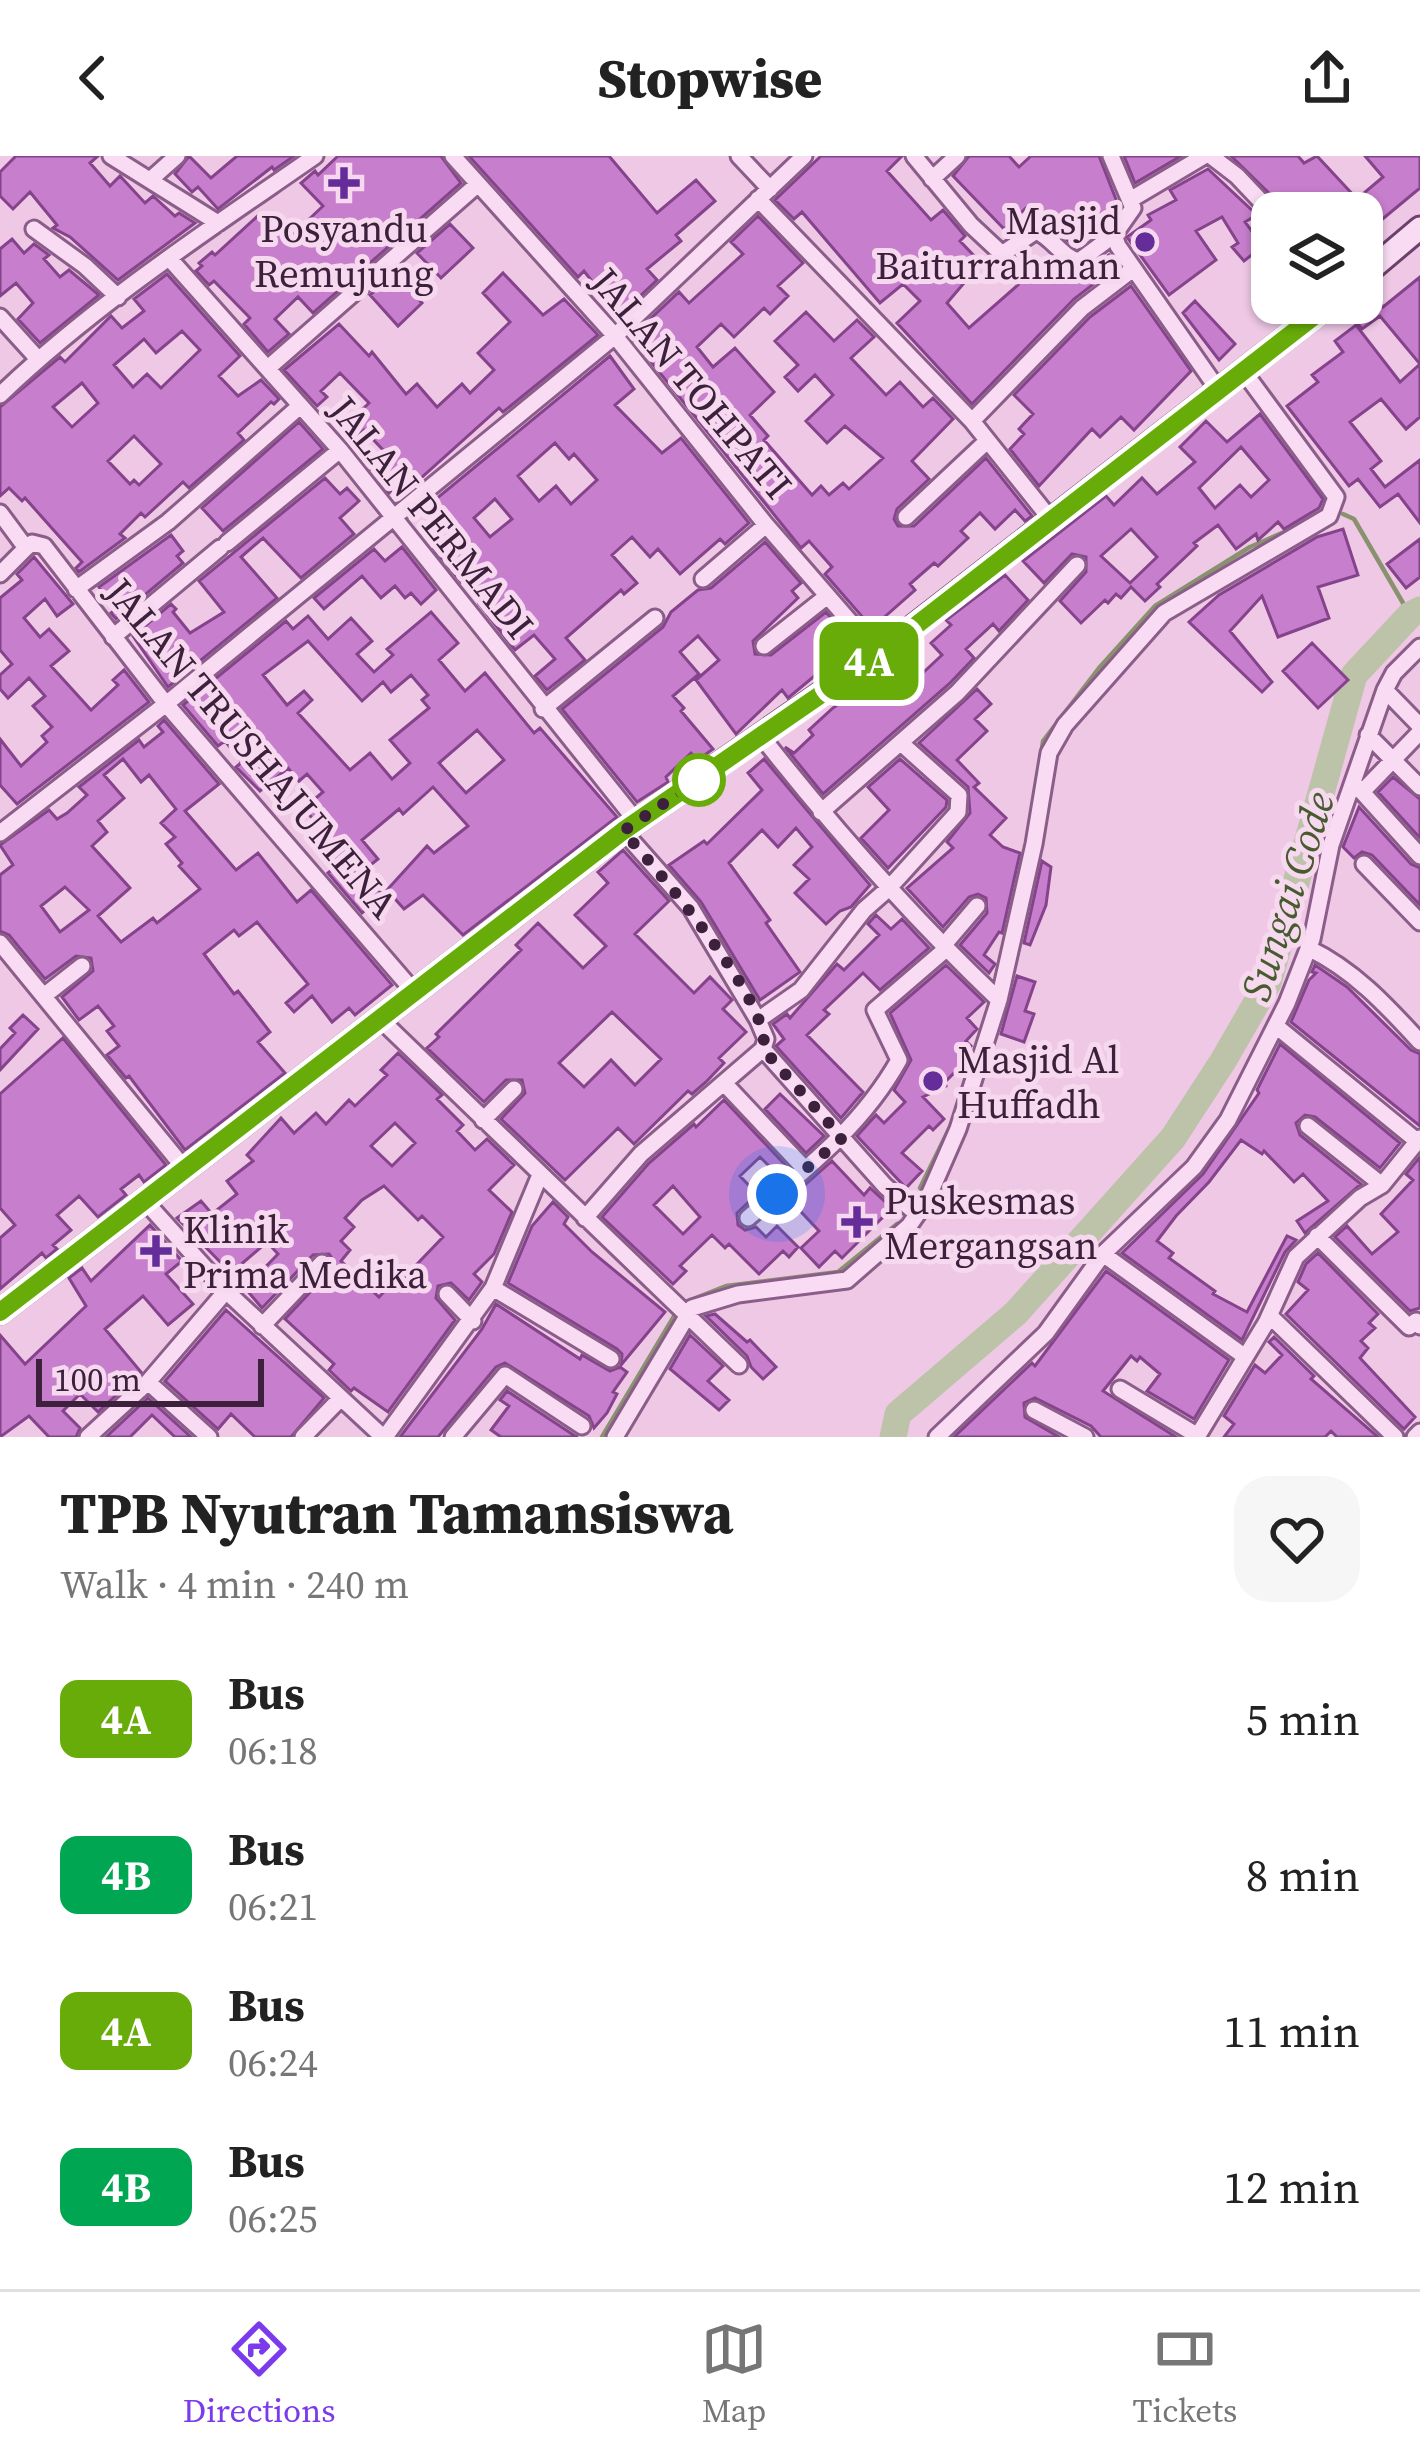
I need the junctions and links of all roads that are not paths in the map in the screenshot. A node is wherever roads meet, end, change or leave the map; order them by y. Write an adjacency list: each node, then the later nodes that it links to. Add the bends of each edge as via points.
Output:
1 (111, 156): 12 (street)
2 (177, 156): 12 (street)
3 (315, 156): 17 (street)
4 (453, 156): 13 (street, JALAN TOHPATI)
5 (739, 156): 15 (street)
6 (804, 156): 15 (street)
7 (914, 156): 11 (street)
8 (957, 156): 11 (street)
9 (1111, 156): 16 (street)
10 (1208, 156): 14 (street); 16 (street)
11 (932, 179): 20 (street, via 1002,254 1036,231 1079,261)
12 (150, 180): 17 (street)
13 (478, 184): 27 (street, JALAN TOHPATI); 29 (street)
14 (1253, 192)
15 (764, 194): 27 (street); 34 (street)
16 (1130, 200): 20 (street, via 1131,214)
17 (218, 223): 21 (street)
18 (1420, 228): 22 (main road)
19 (34, 229): 24 (street)
20 (1114, 235): 23 (street)
21 (169, 258): 24 (street); 29 (street, JALAN PERMADI)
22 (1383, 259)
23 (1132, 269): 31 (street); 34 (street, via 1082,308)
24 (118, 297): 28 (street)
25 (0, 317): 28 (street)
26 (1305, 324): 30 (main road)
27 (615, 336): 38 (street); 41 (street, JALAN TOHPATI)
28 (38, 358): 32 (street)
29 (268, 368): 33 (street, JALAN PERMADI)
30 (1244, 372): 31 (main road); 77 (street, via 1336,503 1330,516 1164,613 1065,725 1049,753)
31 (1219, 391): 40 (main road)
32 (0, 395)
33 (300, 406): 36 (street, JALAN PERMADI); 46 (street, via 180,512)
34 (972, 421): 35 (street)
35 (987, 440): 39 (street); 40 (street)
36 (340, 450): 38 (street, JALAN PERMADI); 49 (street)
37 (0, 513): 42 (street, JALAN TRUSHAJUMENA)
38 (394, 517): 54 (street); 55 (street, JALAN PERMADI)
39 (906, 517)
40 (1052, 521): 52 (main road)
41 (766, 525): 45 (street); 47 (street, JALAN TOHPATI)
42 (33, 546): 44 (street); 46 (street, JALAN TRUSHAJUMENA)
43 (1077, 565): 59 (street)
44 (0, 574)
45 (703, 579)
46 (76, 589): 49 (street, JALAN TRUSHAJUMENA)
47 (826, 597): 50 (street); 52 (street, JALAN TOHPATI)
48 (655, 619): 55 (street)
49 (113, 637): 54 (street, JALAN TRUSHAJUMENA)
50 (764, 646)
51 (1420, 647): 53 (street)
52 (878, 655): 58 (main road)
53 (1385, 690): 56 (street); 57 (street)
54 (166, 704): 65 (street); 75 (street, JALAN TRUSHAJUMENA)
55 (543, 709): 64 (street, JALAN PERMADI)
56 (1420, 729): 60 (street)
57 (1368, 735): 60 (street); 62 (street)
58 (761, 736): 63 (street); 64 (main road)
59 (901, 743): 63 (street); 68 (street, via 961,800)
60 (1393, 760): 61 (street); 62 (street)
61 (1420, 787)
62 (1358, 788): 66 (street); 73 (street, via 1330,845)
63 (821, 812): 68 (street)
64 (630, 827): 75 (main road); 79 (street, JALAN PERMADI, via 691,908)
65 (0, 833)
66 (1420, 856)
67 (1364, 864): 70 (street)
68 (890, 888): 72 (street); 79 (street, via 801,990)
69 (977, 906): 72 (street)
70 (1420, 922)
71 (0, 943): 76 (street)
72 (944, 947): 77 (street); 87 (street, via 874,1010 899,1060)
73 (1308, 948): 80 (street); 81 (street, via 1369,988)
74 (82, 966): 76 (street)
75 (415, 993): 78 (main road)
76 (45, 995): 89 (street)
77 (999, 1000): 94 (street, via 958,1129)
78 (380, 1019): 85 (street); 89 (main road)
79 (758, 1020): 82 (street)
80 (1276, 1026): 88 (street); 98 (street, via 1206,1151)
81 (1420, 1042)
82 (763, 1049): 83 (street); 87 (street)
83 (724, 1083): 90 (street); 95 (street, via 641,1154)
84 (514, 1089): 85 (street)
85 (484, 1120): 91 (street)
86 (1307, 1126): 92 (street)
87 (842, 1138): 90 (street); 94 (street)
88 (1417, 1148): 92 (street)
89 (185, 1169): 93 (main road)
90 (805, 1169): 96 (street)
91 (540, 1175): 95 (street); 100 (street)
92 (1382, 1185): 97 (street)
93 (144, 1200): 101 (street); 103 (main road)
94 (917, 1214): 104 (street, via 848,1280 725,1297)
95 (585, 1218): 104 (street)
96 (748, 1219)
97 (1317, 1236): 105 (street, via 1296,1257); 108 (street, via 1409,1328)
98 (1102, 1254): 109 (street); 124 (street, via 1046,1333)
99 (322, 1263): 107 (street)
100 (493, 1288): 106 (street); 110 (street)
101 (226, 1291): 107 (street); 112 (street)
102 (447, 1294): 106 (street)
103 (3, 1303)
104 (686, 1313): 111 (street); 123 (street)
105 (1270, 1316): 109 (street); 126 (street)
106 (472, 1321): 121 (street)
107 (262, 1325): 114 (street)
108 (1420, 1326)
109 (1244, 1356): 117 (street)
110 (611, 1359)
111 (740, 1365)
112 (148, 1382): 118 (street); 119 (street)
113 (1120, 1389): 117 (street)
114 (341, 1398): 120 (street); 121 (street)
115 (1034, 1410): 125 (street)
116 (582, 1426): 122 (street, via 505,1375)
117 (1197, 1436)
118 (88, 1437)
119 (209, 1437)
120 (304, 1437)
121 (384, 1437)
122 (453, 1437)
123 (615, 1437)
124 (937, 1437)
125 (1085, 1437)
126 (1395, 1437)

